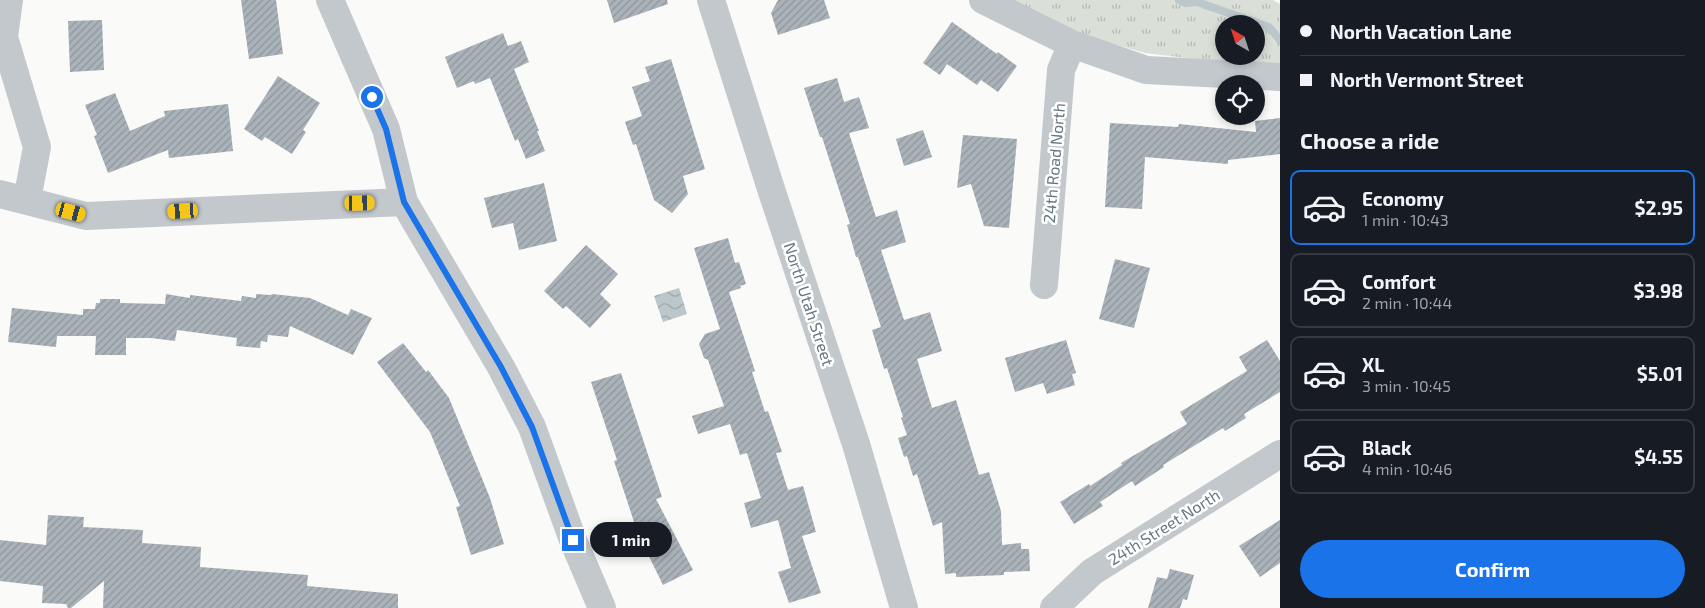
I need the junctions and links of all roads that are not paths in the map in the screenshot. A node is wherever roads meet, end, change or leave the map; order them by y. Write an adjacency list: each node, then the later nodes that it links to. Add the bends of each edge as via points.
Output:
1 (9, 0): 8 (street, via 4,37 37,147)
2 (330, 0): 9 (street, via 386,129)
3 (711, 0): 13 (street, North Utah Street, via 856,444)
4 (983, 0): 5 (street)
5 (1072, 44): 6 (street, via 1146,70); 10 (street, 24th Road North, via 1061,70)
6 (1280, 77)
7 (0, 194): 8 (street)
8 (27, 200): 9 (street, via 86,216)
9 (404, 202): 12 (street, via 501,367 532,427 573,540)
10 (1044, 285)
11 (1280, 454): 14 (street, 24th Street North, via 1092,572)
12 (602, 608)
13 (904, 608)
14 (1054, 608)

